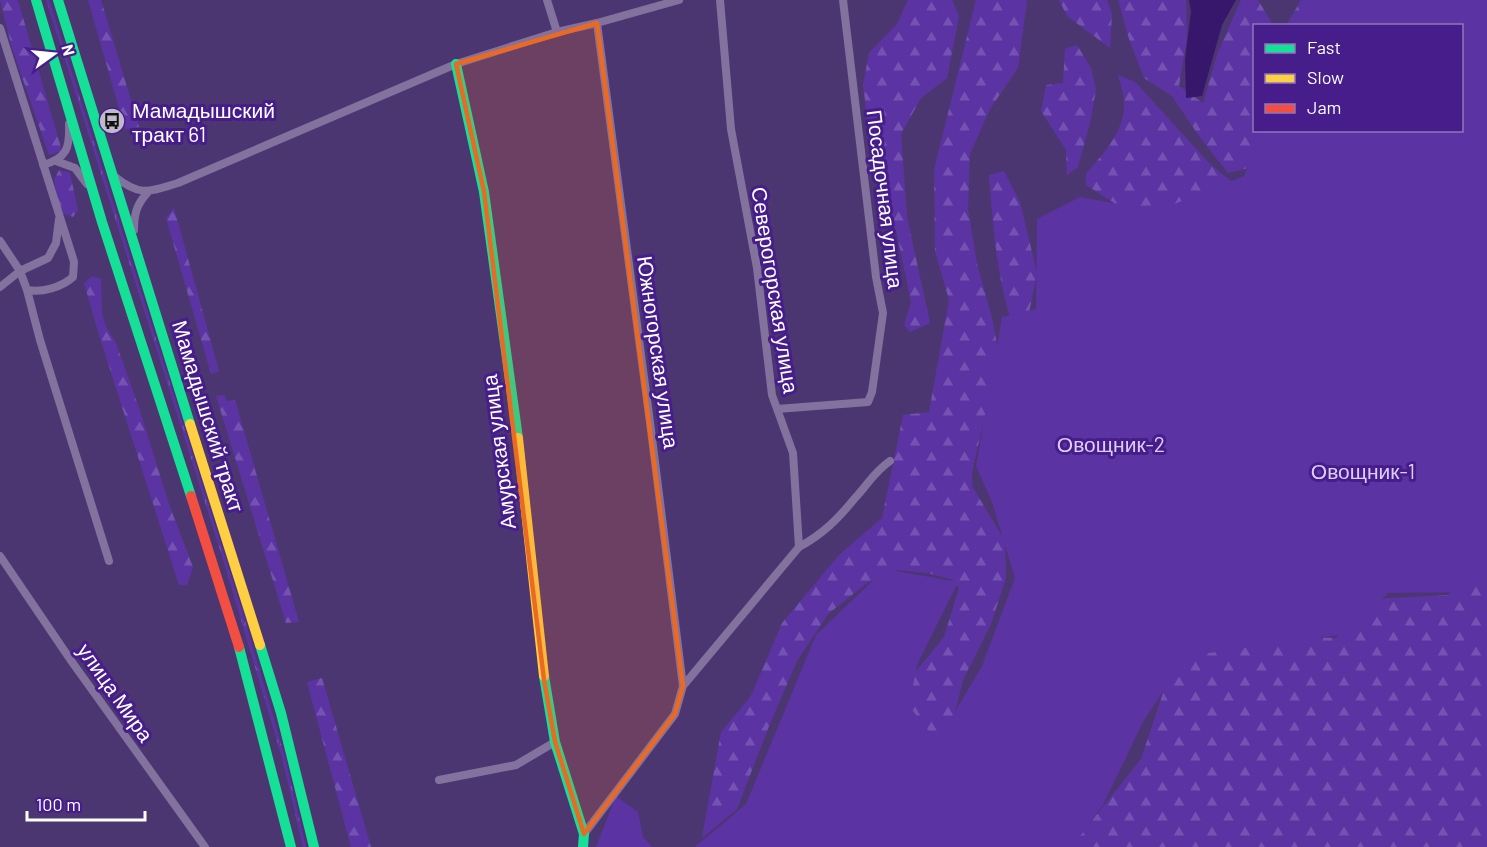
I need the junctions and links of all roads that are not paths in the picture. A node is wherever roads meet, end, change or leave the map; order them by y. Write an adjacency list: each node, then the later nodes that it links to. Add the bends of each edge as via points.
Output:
1 (36, 0): 11 (main road, Мамадышский тракт)
2 (58, 0): 14 (main road, Мамадышский тракт)
3 (547, 0): 9 (street)
4 (679, 0): 7 (street)
5 (720, 0): 23 (street, Северогорская улица, via 731,129 757,268)
6 (843, 0): 23 (street, Посадочная улица, via 883,314 872,392 868,402)
7 (597, 23): 9 (street); 28 (street, Южногорская улица)
8 (0, 27): 13 (street)
9 (557, 32): 10 (street)
10 (456, 64): 15 (street, via 178,183); 29 (main road, Амурская улица, via 484,192)
11 (69, 112): 12 (street, via 70,140); 16 (main road, Мамадышский тракт)
12 (56, 161): 13 (street); 16 (street, via 75,168)
13 (43, 165): 17 (street)
14 (111, 174): 15 (street, via 127,187); 19 (main road, Мамадышский тракт)
15 (148, 192): 19 (street, via 136,208)
16 (95, 198): 33 (main road, Мамадышский тракт, via 236,630)
17 (59, 218): 20 (street, via 56,243 48,258); 22 (street, via 74,262 73,277 64,285)
18 (0, 241): 20 (street)
19 (134, 243): 34 (main road, Мамадышский тракт, via 281,713)
20 (20, 271): 21 (street); 22 (street)
21 (0, 287)
22 (27, 290): 27 (street)
23 (777, 409): 25 (street, Северогорская улица, via 793,453)
24 (890, 461): 25 (street, via 876,471 821,534)
25 (799, 547): 28 (street)
26 (0, 556): 32 (street, улица Мира)
27 (109, 561)
28 (683, 686): 31 (street, via 675,714)
29 (555, 742): 30 (street, via 516,765); 31 (main road, Амурская улица)
30 (440, 780)
31 (584, 834): 35 (main road)
32 (205, 847)
33 (291, 847)
34 (314, 847)
35 (583, 847)

